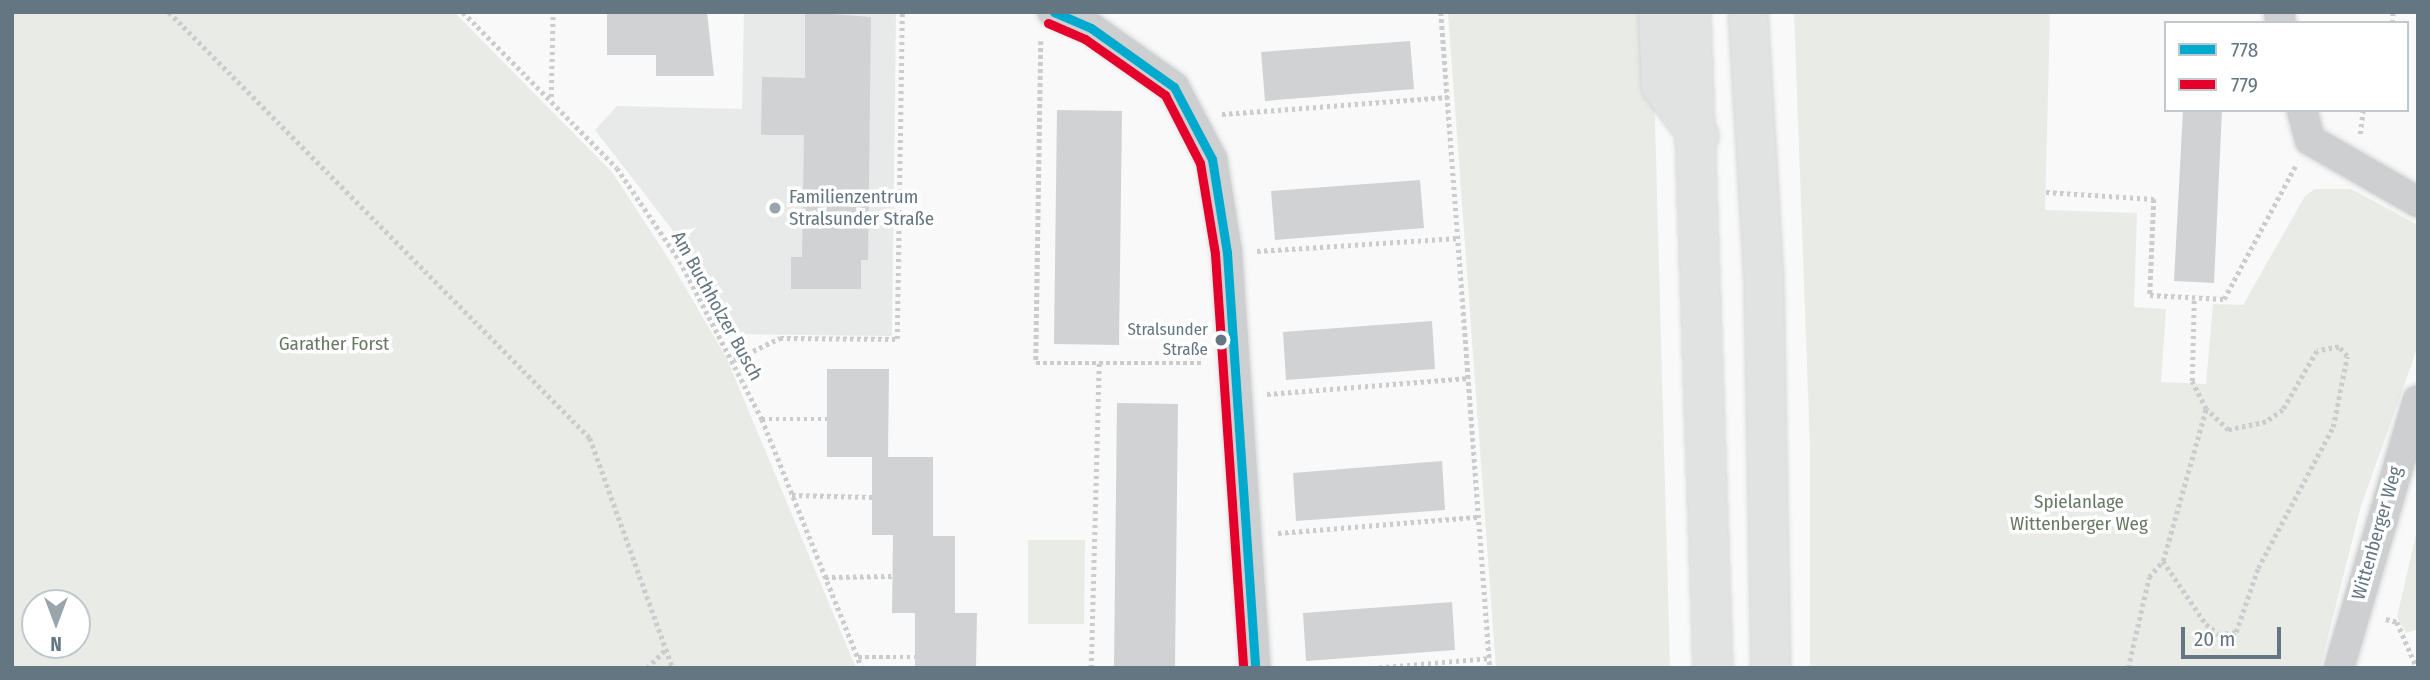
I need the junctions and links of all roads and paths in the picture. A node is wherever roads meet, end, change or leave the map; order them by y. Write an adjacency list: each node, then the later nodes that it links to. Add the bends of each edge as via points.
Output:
1 (169, 12): 38 (path, via 590,438)
2 (463, 12): 10 (path, Am Buchholzer Busch)
3 (553, 12): 10 (path)
4 (902, 12): 21 (path, via 897,339 780,338)
5 (1441, 12): 11 (path)
6 (1658, 12): 14 (highway, via 1661,86)
7 (1691, 12): 14 (highway)
8 (1748, 12): 50 (highway, via 1764,282)
9 (1047, 19): 13 (street, via 1143,60 1174,87); 22 (path, via 1036,363)
10 (551, 97): 21 (path, Am Buchholzer Busch, via 617,168 680,261)
11 (1448, 97): 13 (path); 18 (path)
12 (2303, 112): 15 (street)
13 (1191, 117): 19 (street, via 1212,159)
14 (1699, 136): 49 (highway)
15 (2310, 140): 17 (street); 20 (path, via 2224,299)
16 (2046, 192): 20 (path, via 2154,199 2150,295)
17 (2418, 202)
18 (1459, 238): 19 (path); 24 (path)
19 (1227, 253): 23 (street)
20 (2194, 297): 27 (path, via 2192,381)
21 (734, 360): 28 (path, Am Buchholzer Busch)
22 (1100, 363): 23 (path); 45 (path)
23 (1234, 363): 25 (street)
24 (1469, 378): 25 (path); 32 (path)
25 (1237, 396): 33 (street)
26 (2418, 400): 37 (street, Wittenberger Weg)
27 (2206, 409): 34 (path); 34 (path, via 2228,430 2266,422 2283,410 2316,351 2339,347 2347,356 2333,428 2258,568 2236,632 2218,634 2206,624)
28 (762, 419): 29 (path); 30 (path, Am Buchholzer Busch)
29 (827, 419)
30 (792, 495): 31 (path); 36 (path, Am Buchholzer Busch)
31 (872, 497)
32 (1479, 517): 33 (path); 41 (path)
33 (1247, 535): 46 (street)
34 (2163, 561): 51 (path, via 2149,577)
35 (893, 576): 36 (path)
36 (825, 577): 39 (path, Am Buchholzer Busch)
37 (2353, 613): 52 (street, Wittenberger Weg); 53 (path, via 2397,622)
38 (666, 648): 42 (path); 43 (path)
39 (858, 657): 40 (path); 44 (path, Am Buchholzer Busch)
40 (915, 657)
41 (1490, 659): 47 (path); 48 (path)
42 (647, 668)
43 (673, 668)
44 (862, 668)
45 (1091, 668)
46 (1255, 668)
47 (1372, 668)
48 (1490, 668)
49 (1713, 668)
50 (1771, 668)
51 (2128, 668)
52 (2339, 668)
53 (2417, 668)

